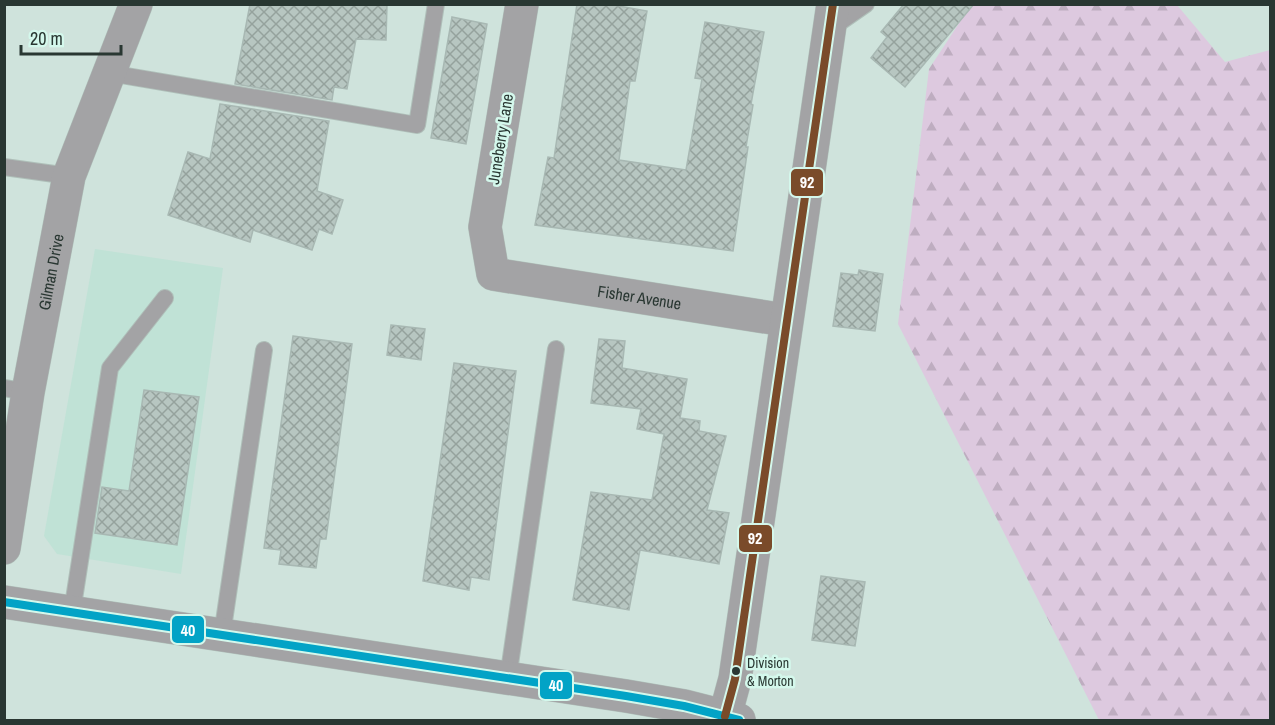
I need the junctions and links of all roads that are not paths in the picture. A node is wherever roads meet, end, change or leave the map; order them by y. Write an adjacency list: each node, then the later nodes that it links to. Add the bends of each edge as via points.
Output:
1 (136, 4): 6 (street, Gilman Drive)
2 (436, 4): 6 (lane, via 417,125)
3 (522, 4): 9 (street, Juneberry Lane, via 485,227)
4 (866, 4): 5 (lane)
5 (831, 17): 11 (street)
6 (109, 73): 8 (street, Gilman Drive)
7 (4, 167): 8 (lane)
8 (69, 176): 14 (street, Gilman Drive)
9 (493, 274): 11 (street, Fisher Avenue)
10 (165, 298): 17 (lane, via 110,368)
11 (785, 320): 21 (street)
12 (556, 349): 19 (lane)
13 (264, 350): 18 (lane)
14 (16, 390): 15 (street, Gilman Drive)
15 (4, 548)
16 (4, 602): 17 (street)
17 (72, 612): 18 (street)
18 (222, 635): 19 (street)
19 (508, 678): 20 (street)
20 (677, 713): 21 (street)
21 (732, 718)

